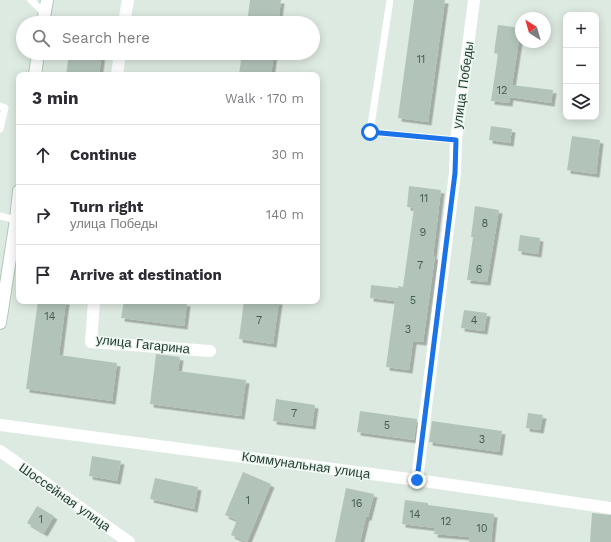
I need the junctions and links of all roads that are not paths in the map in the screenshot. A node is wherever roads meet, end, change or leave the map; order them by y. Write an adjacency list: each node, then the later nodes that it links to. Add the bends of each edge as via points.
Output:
1 (31, 0): 6 (lane)
2 (47, 0): 7 (street)
3 (128, 0): 8 (street)
4 (390, 0): 15 (lane, via 370,132)
5 (474, 0): 15 (street, улица Победы)
6 (42, 16)
7 (44, 16)
8 (125, 16)
9 (37, 60): 11 (street)
10 (119, 60): 12 (street)
11 (35, 72)
12 (117, 72)
13 (0, 106): 14 (lane, via 5,108)
14 (0, 129)
15 (456, 140): 23 (street, улица Победы, via 455,173)
16 (0, 216): 17 (lane)
17 (16, 220): 19 (street)
18 (94, 304): 20 (street, улица Гагарина, via 91,342)
19 (0, 323)
20 (210, 351)
21 (0, 425): 23 (street, Коммунальная улица)
22 (0, 451): 25 (street, Шоссейная улица)
23 (417, 480): 24 (street, Коммунальная улица)
24 (611, 508)
25 (129, 542)

